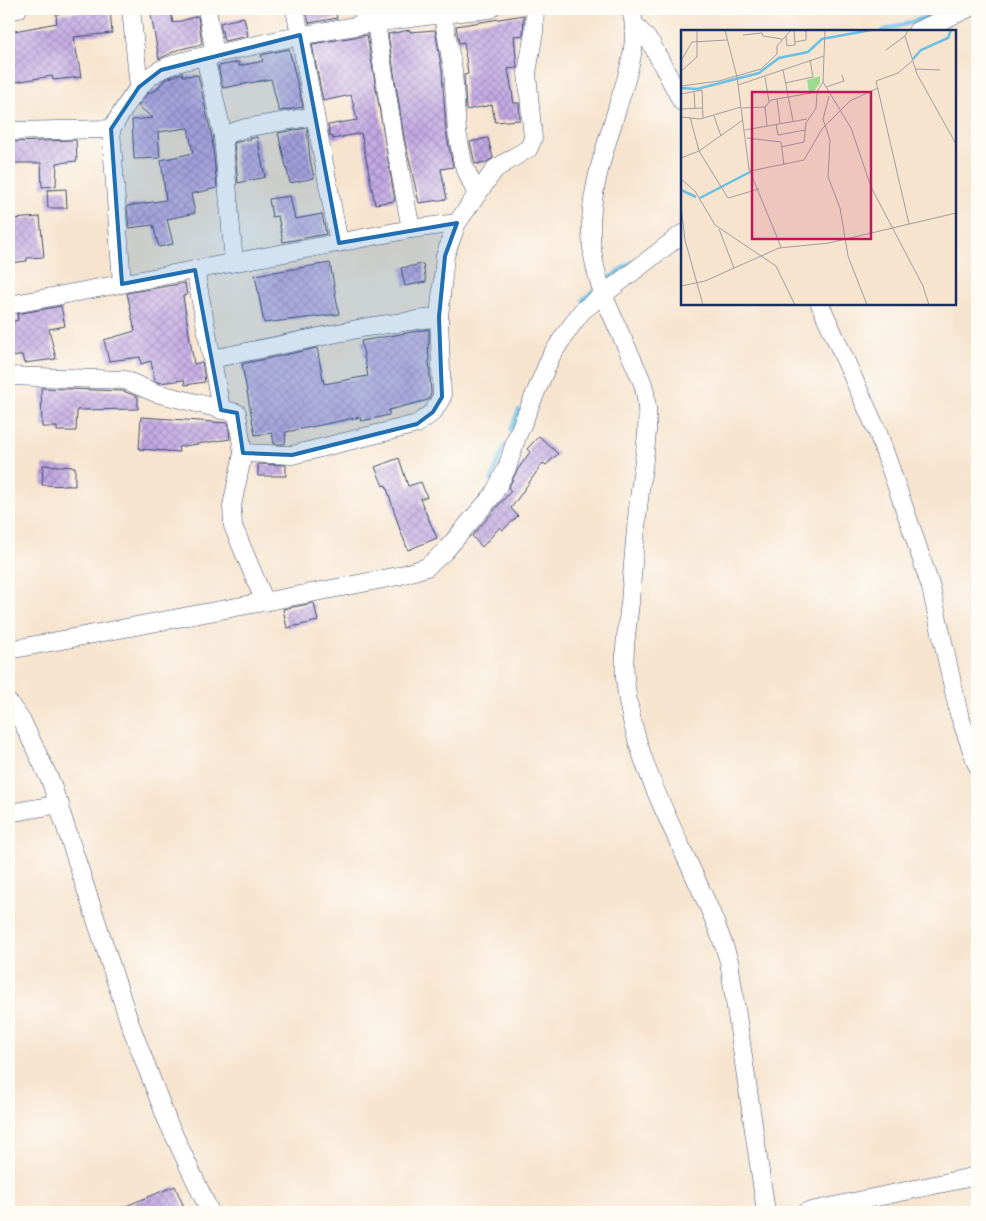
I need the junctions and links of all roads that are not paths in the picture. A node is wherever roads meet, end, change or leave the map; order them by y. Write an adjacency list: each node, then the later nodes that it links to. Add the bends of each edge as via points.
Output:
1 (18, 9): 9 (street)
2 (131, 9): 16 (street)
3 (207, 9): 15 (street)
4 (295, 9): 14 (street)
5 (490, 9): 10 (street)
6 (535, 9): 22 (street, via 527,73 534,138 529,148 495,169)
7 (631, 9): 12 (street)
8 (967, 9): 13 (street)
9 (9, 10)
10 (437, 14): 11 (street); 22 (street, via 453,70 461,155)
11 (368, 18): 14 (street); 24 (street)
12 (636, 26): 17 (street, via 651,43); 30 (street, via 631,64 592,206 591,246)
13 (919, 30)
14 (300, 35): 15 (street); 18 (street)
15 (210, 56): 16 (street, via 161,70); 21 (street)
16 (139, 87): 19 (street)
17 (681, 100)
18 (315, 116): 21 (street, via 245,128); 26 (street)
19 (111, 129): 20 (street); 29 (street)
20 (9, 131)
21 (223, 136): 27 (street)
22 (476, 193): 23 (street)
23 (457, 223): 24 (street); 33 (street, via 445,256)
24 (411, 229): 26 (street)
25 (681, 235): 30 (street)
26 (339, 243): 27 (street)
27 (234, 262): 28 (street)
28 (195, 270): 29 (street); 34 (street)
29 (122, 284): 31 (street)
30 (604, 294): 38 (street, via 582,311 556,348 516,439 507,468 492,495 446,551 427,567 398,576); 46 (street, via 647,398 625,644 628,702 644,763 707,901 729,961)
31 (9, 305)
32 (820, 305): 41 (street, via 878,433 914,536 931,588 959,714)
33 (439, 317): 34 (street, via 367,327); 37 (street, via 442,397 433,412 417,424 292,455)
34 (212, 360): 36 (street)
35 (9, 376): 36 (street, via 125,380 156,393)
36 (221, 410): 37 (street, via 237,413)
37 (243, 453): 38 (street, via 232,506 233,526)
38 (264, 602): 39 (street)
39 (9, 650)
40 (9, 704): 42 (street, via 39,754)
41 (977, 765)
42 (60, 804): 43 (street); 45 (street, via 130,1024 168,1120)
43 (9, 813)
44 (977, 1176): 47 (street)
45 (210, 1212)
46 (766, 1212)
47 (806, 1212)

